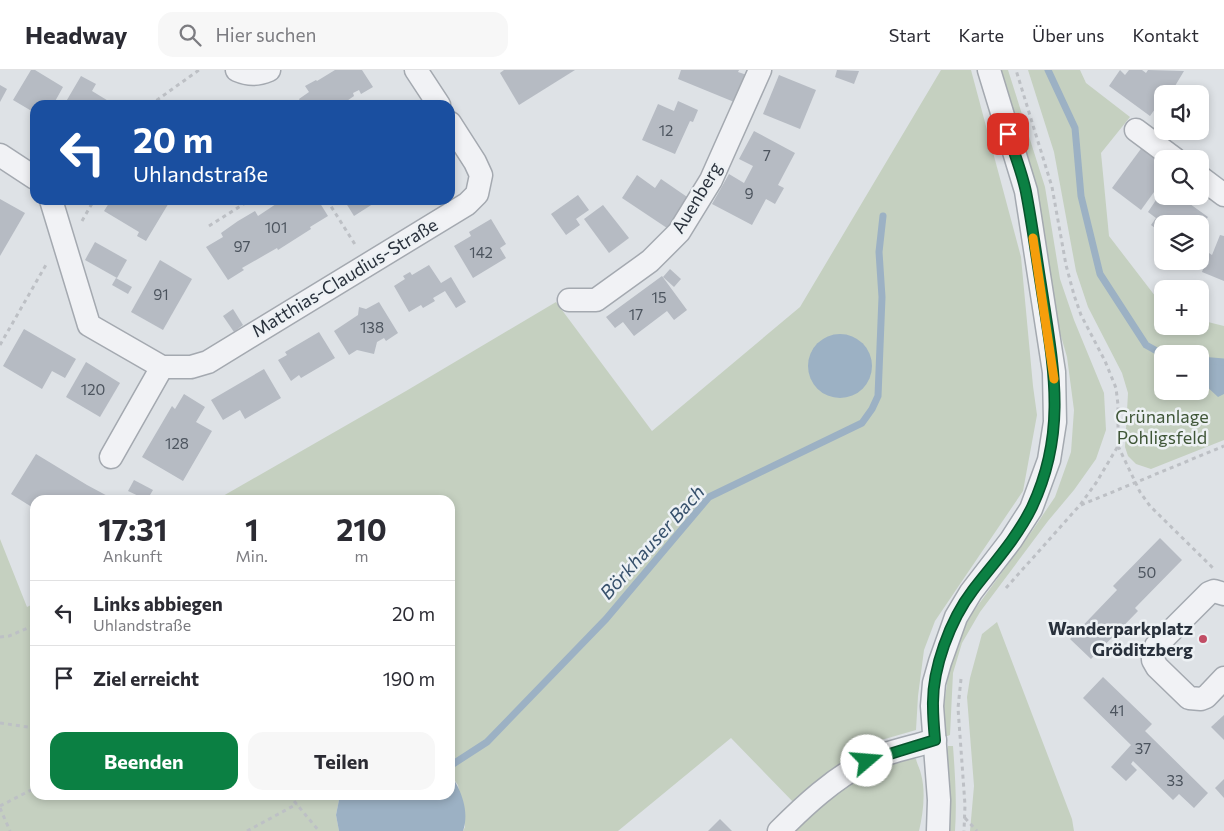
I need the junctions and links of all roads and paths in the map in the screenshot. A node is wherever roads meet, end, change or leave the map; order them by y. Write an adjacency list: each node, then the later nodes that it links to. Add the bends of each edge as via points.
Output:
1 (199, 70): 8 (path)
2 (237, 70): 3 (street, via 248,74)
3 (269, 70)
4 (416, 70): 9 (street)
5 (760, 70): 23 (street, Auenberg, via 711,180 679,232 650,261 596,300)
6 (989, 70): 39 (street, via 1026,190 1054,372 1055,422 1049,460 1031,509 1012,540 971,592 947,638 934,683)
7 (1016, 70): 26 (path, via 1046,166 1074,295 1116,388)
8 (157, 100)
9 (436, 100)
10 (1136, 130): 12 (street)
11 (455, 131): 22 (street, Matthias-Claudius-Straße, via 481,175 477,194 467,204)
12 (1163, 150)
13 (0, 155): 14 (street)
14 (30, 175)
15 (1209, 184): 16 (street)
16 (1224, 195)
17 (53, 205): 21 (street)
18 (242, 205): 20 (path)
19 (330, 205): 22 (path)
20 (209, 226)
21 (62, 236): 24 (path); 25 (street, via 90,325)
22 (368, 264): 25 (street, Matthias-Claudius-Straße, via 208,362 191,367)
23 (569, 300)
24 (0, 345)
25 (162, 367): 28 (street)
26 (1118, 446): 29 (path); 30 (path)
27 (1224, 446): 29 (path)
28 (111, 457)
29 (1137, 483): 30 (path); 32 (path, via 1150,506 1217,572)
30 (1080, 505): 31 (path)
31 (1002, 592)
32 (1219, 592): 36 (street, via 1209,593 1156,646 1153,660 1179,690 1193,700 1206,697)
33 (30, 627): 34 (path)
34 (0, 637)
35 (961, 677): 44 (path, via 958,708)
36 (1224, 678)
37 (0, 722): 38 (path)
38 (30, 727)
39 (935, 740): 48 (street, via 867,761 846,773); 49 (street, via 940,800)
40 (30, 791): 43 (path)
41 (293, 800): 42 (path)
42 (297, 804): 46 (path); 47 (path)
43 (0, 807): 45 (path)
44 (964, 818): 50 (path); 51 (path)
45 (10, 831)
46 (247, 831)
47 (320, 831)
48 (779, 831)
49 (938, 831)
50 (964, 831)
51 (977, 831)

